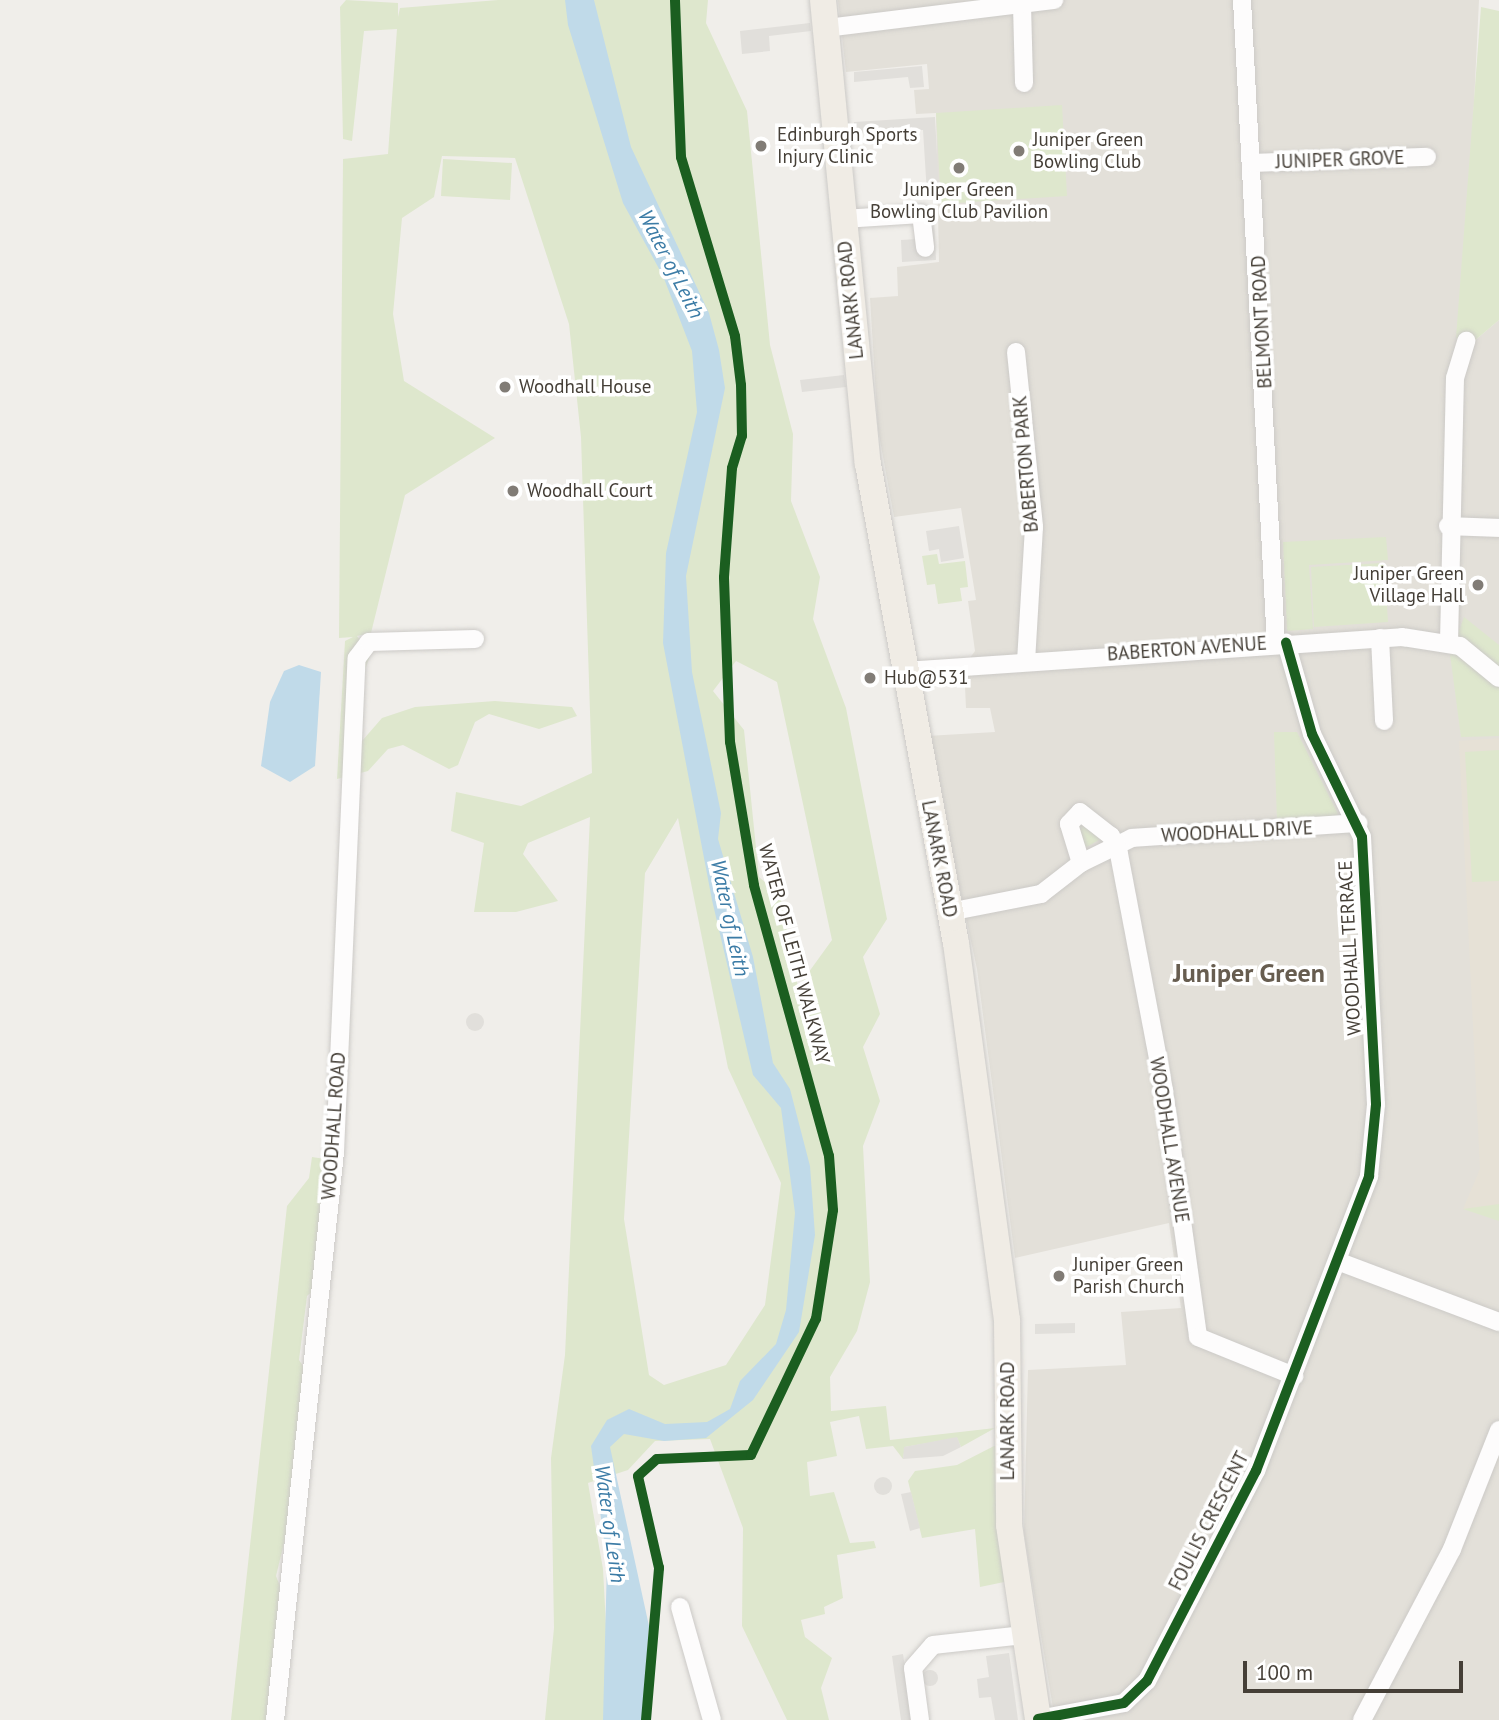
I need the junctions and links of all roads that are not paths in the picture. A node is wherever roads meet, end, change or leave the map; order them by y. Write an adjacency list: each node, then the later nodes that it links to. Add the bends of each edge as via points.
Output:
1 (823, 0): 5 (main road, LANARK ROAD)
2 (1054, 0): 4 (street)
3 (1242, 0): 8 (street, BELMONT ROAD)
4 (1029, 3): 5 (street); 6 (street)
5 (825, 28): 9 (main road, LANARK ROAD)
6 (1024, 83)
7 (1427, 157): 8 (street, JUNIPER GROVE)
8 (1253, 163): 18 (street, BELMONT ROAD)
9 (843, 219): 10 (street, via 921,214); 20 (main road, LANARK ROAD, via 868,464)
10 (925, 248)
11 (1466, 341): 13 (street, via 1455,378)
12 (1016, 352): 19 (street, BABERTON PARK, via 1034,527)
13 (1448, 526): 14 (street); 17 (street, via 1454,619)
14 (1499, 528)
15 (1380, 638): 17 (street, BABERTON AVENUE); 18 (street, BABERTON AVENUE); 22 (street)
16 (475, 639): 34 (street, WOODHALL ROAD, via 369,642 357,658 335,1152)
17 (1449, 642): 21 (street)
18 (1281, 643): 19 (street, BABERTON AVENUE); 23 (street, WOODHALL TERRACE, via 1312,734)
19 (1026, 660): 20 (street, BABERTON AVENUE)
20 (905, 671): 26 (main road, LANARK ROAD)
21 (1499, 678)
22 (1384, 721)
23 (1359, 823): 24 (street, WOODHALL DRIVE); 27 (street, WOODHALL TERRACE, via 1375,1128 1364,1198)
24 (1115, 843): 25 (street, WOODHALL DRIVE); 25 (street, via 1088,815 1076,813 1069,824); 29 (street, WOODHALL AVENUE, via 1164,1091 1196,1331 1203,1341)
25 (1081, 863): 26 (street, WOODHALL DRIVE, via 1041,894)
26 (949, 912): 32 (main road, LANARK ROAD, via 1007,1320 1009,1525)
27 (1340, 1262): 28 (street); 29 (street, FOULIS CRESCENT)
28 (1499, 1321)
29 (1294, 1376): 33 (street, FOULIS CRESCENT, via 1244,1497 1140,1691 1124,1703)
30 (1499, 1430): 37 (street, via 1452,1549)
31 (680, 1607): 35 (street)
32 (1023, 1635): 33 (main road, LANARK ROAD); 36 (street, via 933,1645 913,1668 926,1697)
33 (1038, 1719)
34 (275, 1720)
35 (712, 1720)
36 (920, 1720)
37 (1362, 1720)

